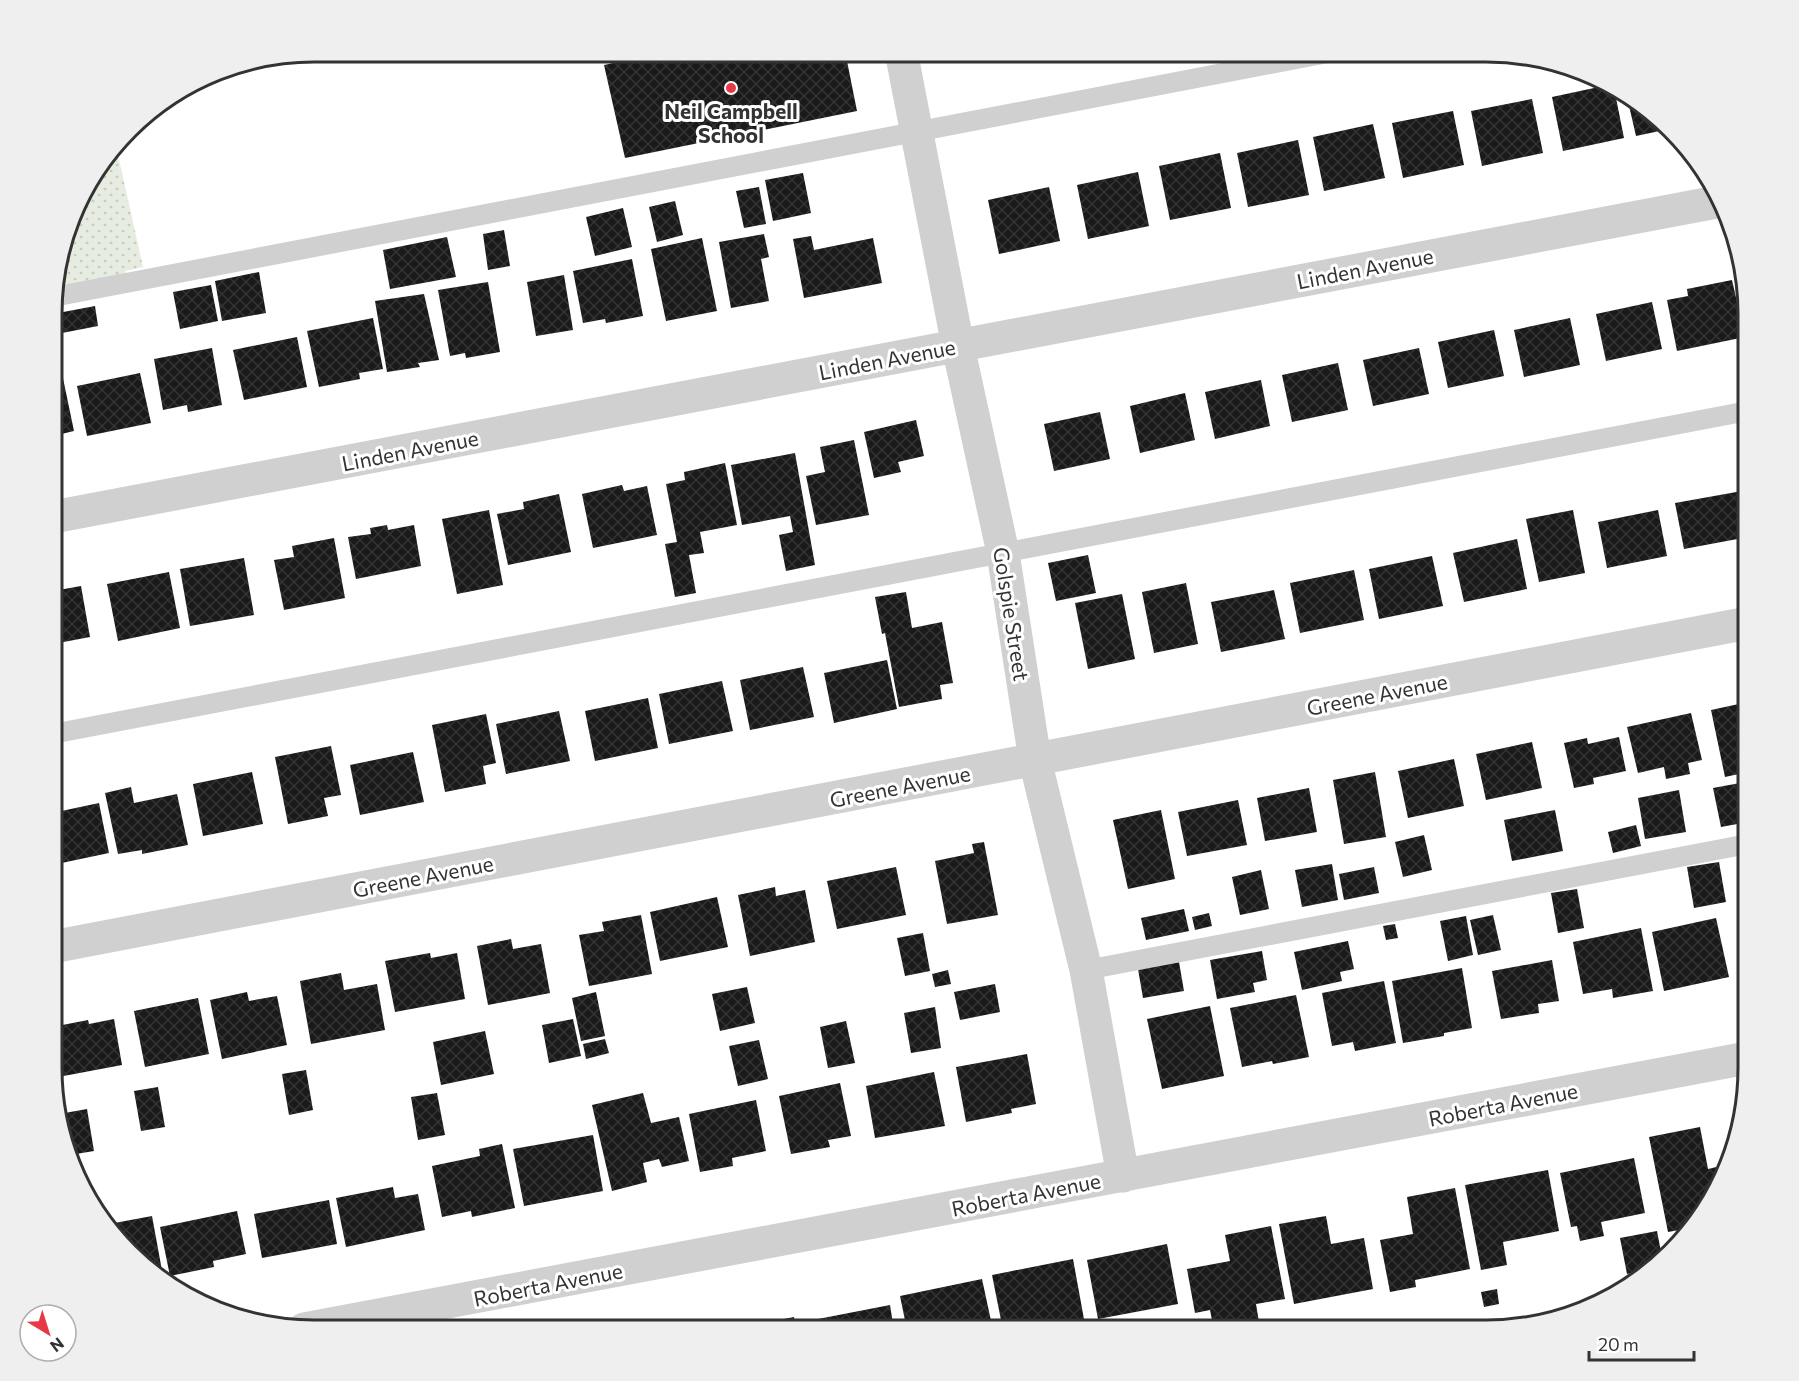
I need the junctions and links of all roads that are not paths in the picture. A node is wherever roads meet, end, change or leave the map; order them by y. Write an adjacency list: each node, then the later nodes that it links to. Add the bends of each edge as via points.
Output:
1 (903, 62): 3 (street, Golspie Street)
2 (1281, 62): 3 (lane)
3 (917, 132): 5 (lane); 6 (street, Golspie Street)
4 (1712, 203): 6 (street, Linden Avenue)
5 (62, 295)
6 (958, 346): 8 (street, Linden Avenue); 9 (street, Golspie Street)
7 (1738, 413): 9 (lane)
8 (62, 516)
9 (1003, 553): 11 (lane); 12 (street, Golspie Street)
10 (1738, 625): 12 (street, Greene Avenue)
11 (62, 733)
12 (1035, 760): 14 (street, Greene Avenue); 15 (street, Golspie Street)
13 (1738, 846): 15 (lane)
14 (62, 945)
15 (1086, 970): 17 (street, Golspie Street)
16 (1738, 1060): 17 (street, Roberta Avenue)
17 (1123, 1176): 18 (street, Roberta Avenue)
18 (352, 1320)

